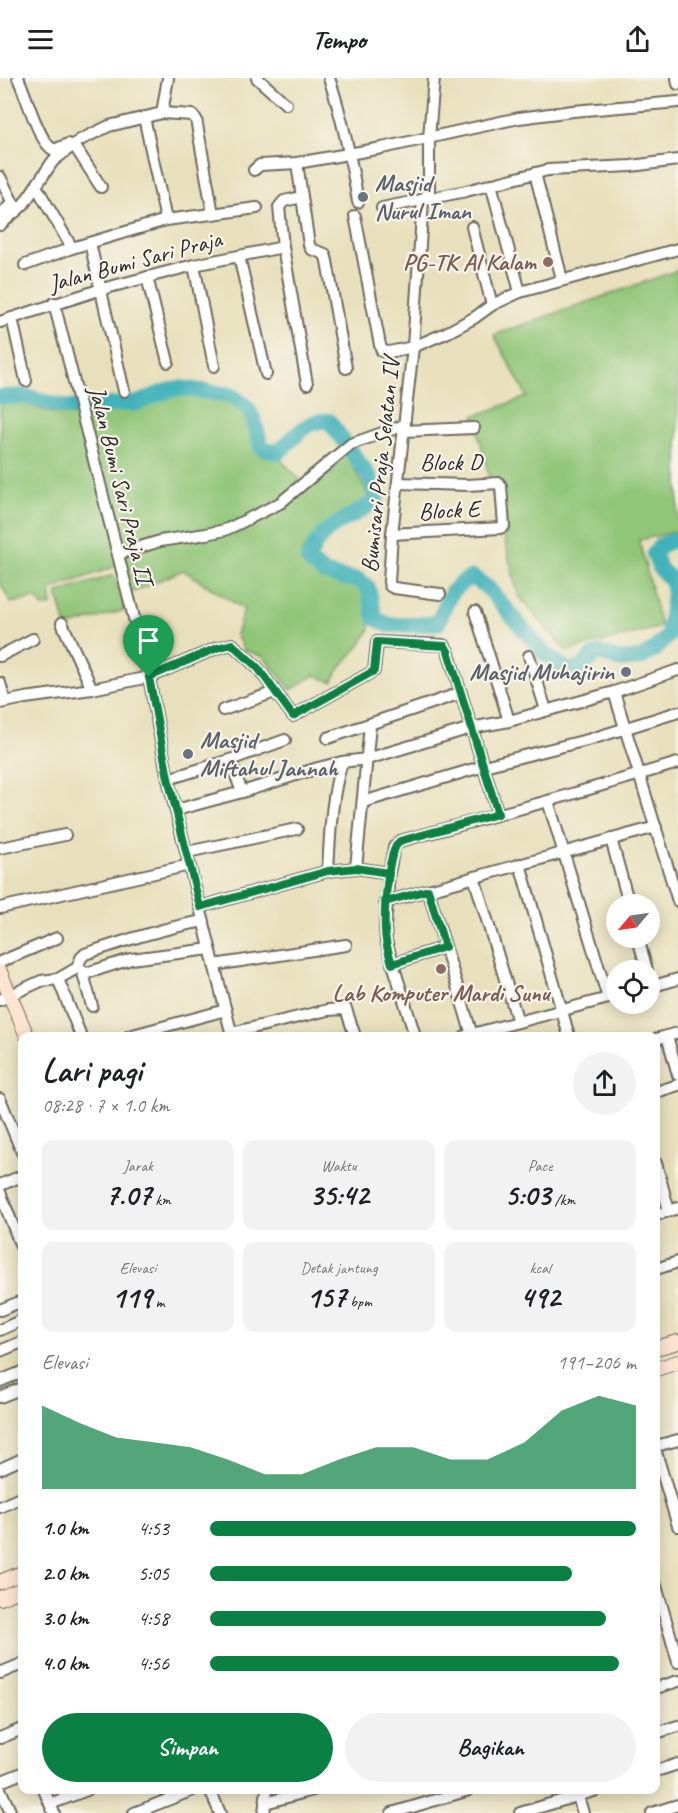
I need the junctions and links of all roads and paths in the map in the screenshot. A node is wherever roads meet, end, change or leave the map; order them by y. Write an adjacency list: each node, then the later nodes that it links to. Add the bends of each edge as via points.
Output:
1 (18, 78): 13 (street, via 48,146 54,150)
2 (168, 78): 10 (street)
3 (257, 78): 9 (street)
4 (328, 78): 14 (street)
5 (434, 78): 12 (street, Bumisari Praja Selatan IV)
6 (677, 78): 7 (street)
7 (678, 84)
8 (678, 102): 12 (street, via 519,118)
9 (286, 104)
10 (162, 114): 11 (street); 30 (street, via 192,115 196,119)
11 (144, 117): 13 (street, via 109,126); 32 (street)
12 (429, 138): 14 (street); 24 (street, Bumisari Praja Selatan IV, via 429,192)
13 (77, 142): 21 (street, via 53,161); 22 (street)
14 (350, 154): 16 (street); 25 (street)
15 (678, 160): 18 (street)
16 (297, 163): 17 (street, via 260,165); 23 (street)
17 (254, 170)
18 (535, 172): 20 (street); 43 (street)
19 (0, 177): 26 (street)
20 (492, 184): 24 (street); 45 (street)
21 (36, 186): 26 (street, via 23,205); 37 (street)
22 (102, 187)
23 (302, 197): 36 (street, via 284,201 279,207); 53 (street, via 309,244 311,249 324,254 327,261)
24 (423, 200): 28 (street); 50 (street, Bumisari Praja Selatan IV)
25 (358, 202)
26 (14, 207): 29 (street); 33 (street)
27 (257, 208): 30 (street)
28 (382, 208)
29 (0, 214)
30 (213, 214): 32 (street)
31 (355, 216): 50 (street, via 382,351)
32 (166, 220): 35 (street)
33 (0, 225)
34 (472, 227): 47 (street)
35 (90, 243): 37 (street); 44 (street)
36 (283, 247): 39 (street, Jalan Bumi Sari Praja); 56 (street)
37 (72, 248): 40 (street)
38 (678, 249): 43 (street)
39 (239, 256): 41 (street, Jalan Bumi Sari Praja); 54 (street)
40 (25, 265)
41 (194, 265): 42 (street, Jalan Bumi Sari Praja); 52 (street)
42 (147, 277): 44 (street, Jalan Bumi Sari Praja); 51 (street)
43 (562, 279): 45 (street)
44 (102, 289): 46 (street, Jalan Bumi Sari Praja); 57 (street)
45 (520, 292): 47 (street)
46 (54, 303): 48 (street, Jalan Bumi Sari Praja); 63 (street, Jalan Bumi Sari Praja II)
47 (492, 305): 50 (street, via 454,329)
48 (12, 318): 49 (street, Jalan Bumi Sari Praja); 55 (street)
49 (0, 322)
50 (413, 347): 58 (street, Bumisari Praja Selatan IV)
51 (168, 362)
52 (214, 366)
53 (346, 368)
54 (266, 375)
55 (26, 381)
56 (307, 384)
57 (124, 391)
58 (404, 428): 59 (street); 60 (street, Bumisari Praja Selatan IV); 63 (street, via 346,447 280,503 238,525 160,541)
59 (474, 429)
60 (398, 483): 61 (street, Block D); 62 (street, Bumisari Praja Selatan IV)
61 (501, 486): 62 (street, Block E, via 503,527)
62 (392, 534): 64 (street, Bumisari Praja Selatan IV, via 390,586)
63 (118, 555): 71 (street, Jalan Bumi Sari Praja II)
64 (440, 594)
65 (475, 612): 81 (street)
66 (62, 623): 73 (street)
67 (33, 639): 68 (street)
68 (0, 656)
69 (529, 656): 79 (street)
70 (678, 670): 75 (street)
71 (149, 677): 73 (street); 74 (street, via 232,644 258,668); 93 (street, Jalan Bumi Sari Praja II)
72 (0, 683): 77 (street)
73 (92, 689): 77 (street)
74 (275, 692): 76 (street, via 293,716 374,671 377,642 445,646); 78 (street)
75 (614, 692): 79 (street); 84 (street)
76 (461, 693): 82 (street); 83 (street)
77 (3, 703)
78 (223, 710)
79 (546, 710): 81 (street)
80 (678, 712): 84 (street)
81 (508, 721): 83 (street)
82 (370, 725): 85 (street); 87 (street)
83 (471, 728): 87 (street); 91 (street)
84 (626, 728): 91 (street); 92 (street)
85 (328, 738)
86 (285, 740): 88 (street)
87 (367, 759): 89 (street); 96 (street)
88 (230, 760): 93 (street); 94 (street)
89 (342, 762): 94 (street); 109 (street, via 331,823)
90 (678, 763): 92 (street)
91 (484, 766): 96 (street); 98 (street)
92 (639, 774): 95 (street); 99 (street)
93 (168, 778): 97 (street, Jalan Bumi Sari Praja II)
94 (242, 792): 97 (street)
95 (548, 801): 98 (street); 105 (street)
96 (363, 802): 108 (street)
97 (176, 810): 104 (street, Jalan Bumi Sari Praja II)
98 (498, 814): 110 (street, via 400,841 394,847)
99 (656, 826): 102 (street); 114 (street)
100 (297, 829): 104 (street)
101 (65, 835): 103 (street)
102 (611, 839): 105 (street); 113 (street)
103 (0, 848)
104 (187, 852): 107 (street, Jalan Bumi Sari Praja II)
105 (563, 852): 106 (street); 129 (street)
106 (520, 864): 111 (street); 136 (street)
107 (190, 865): 116 (street, Jalan Bumi Sari Praja II); 117 (street)
108 (356, 868): 109 (street); 110 (street)
109 (328, 871): 116 (street)
110 (389, 873): 115 (street)
111 (474, 877): 112 (street); 137 (street)
112 (428, 890): 115 (street); 121 (street)
113 (626, 894)
114 (678, 901)
115 (385, 902): 124 (street, via 386,941)
116 (200, 907): 118 (street, Jalan Bumi Sari Praja II)
117 (0, 908)
118 (204, 921): 122 (street, Jalan Bumi Sari Praja II); 126 (street, via 138,936 85,954)
119 (57, 938): 123 (street)
120 (346, 945): 125 (street)
121 (445, 947): 124 (street); 145 (street)
122 (210, 949): 125 (street, Jalan Bumi Sari Praja II); 126 (street)
123 (0, 962)
124 (392, 964): 144 (street)
125 (214, 965): 135 (street, Jalan Bumi Sari Praja II)
126 (81, 969): 128 (street); 134 (street)
127 (0, 972): 132 (street)
128 (58, 979): 132 (street, via 41,981); 139 (street)
129 (606, 979)
130 (678, 979): 131 (street)
131 (660, 982)
132 (5, 997): 138 (street)
133 (606, 999): 136 (street)
134 (92, 1006)
135 (225, 1010): 140 (street); 141 (street, Jalan Bumi Sari Praja II)
136 (561, 1011): 137 (street); 147 (street)
137 (518, 1022): 146 (street)
138 (25, 1032)
139 (79, 1032)
140 (144, 1032)
141 (231, 1032)
142 (244, 1032): 143 (street, via 346,1009)
143 (354, 1032)
144 (413, 1032)
145 (468, 1032)
146 (483, 1032)
147 (568, 1032)
148 (678, 1033): 149 (street)
149 (661, 1038): 150 (street)
150 (678, 1076)
151 (678, 1085): 152 (street)
152 (660, 1091)
153 (0, 1099): 154 (street)
154 (18, 1142)
155 (660, 1173): 159 (street)
156 (18, 1178): 157 (street)
157 (0, 1185)
158 (0, 1192): 160 (street)
159 (674, 1210)
160 (18, 1239)
161 (678, 1262): 162 (street)
162 (660, 1268)
163 (18, 1302): 164 (street)
164 (1, 1307)
165 (18, 1322): 166 (street)
166 (0, 1330)
167 (18, 1344): 170 (street)
168 (677, 1346): 169 (street)
169 (660, 1348)
170 (0, 1351)
171 (678, 1362): 172 (street)
172 (660, 1368)
173 (18, 1374): 174 (street)
174 (0, 1381)
175 (18, 1390): 176 (street)
176 (0, 1397)
177 (678, 1440): 178 (street)
178 (660, 1445)
179 (18, 1461): 181 (street)
180 (660, 1465): 184 (street)
181 (0, 1469)
182 (18, 1499): 183 (street)
183 (0, 1507)
184 (678, 1526)
185 (18, 1575): 186 (street)
186 (0, 1582)
187 (18, 1591): 188 (street)
188 (0, 1598)
189 (660, 1600): 190 (street)
190 (678, 1662)
191 (18, 1666): 192 (street)
192 (0, 1673)
193 (678, 1681): 194 (street)
194 (660, 1687)
195 (678, 1726): 197 (street)
196 (18, 1731): 198 (street)
197 (660, 1732)
198 (0, 1738)
199 (678, 1764): 200 (street)
200 (660, 1770)
201 (18, 1775): 202 (street)
202 (0, 1782)
203 (0, 1789): 218 (street)
204 (46, 1794): 213 (street)
205 (79, 1794): 213 (street)
206 (183, 1794): 219 (street)
207 (211, 1794): 217 (street)
208 (302, 1794): 214 (street)
209 (446, 1794): 215 (street)
210 (573, 1794): 216 (street)
211 (578, 1794): 222 (street)
212 (678, 1805): 223 (street)
213 (52, 1808)
214 (264, 1808)
215 (414, 1810): 220 (street)
216 (540, 1810): 221 (street)
217 (215, 1812)
218 (11, 1813)
219 (134, 1813)
220 (392, 1813)
221 (520, 1813)
222 (583, 1813)
223 (652, 1813)

